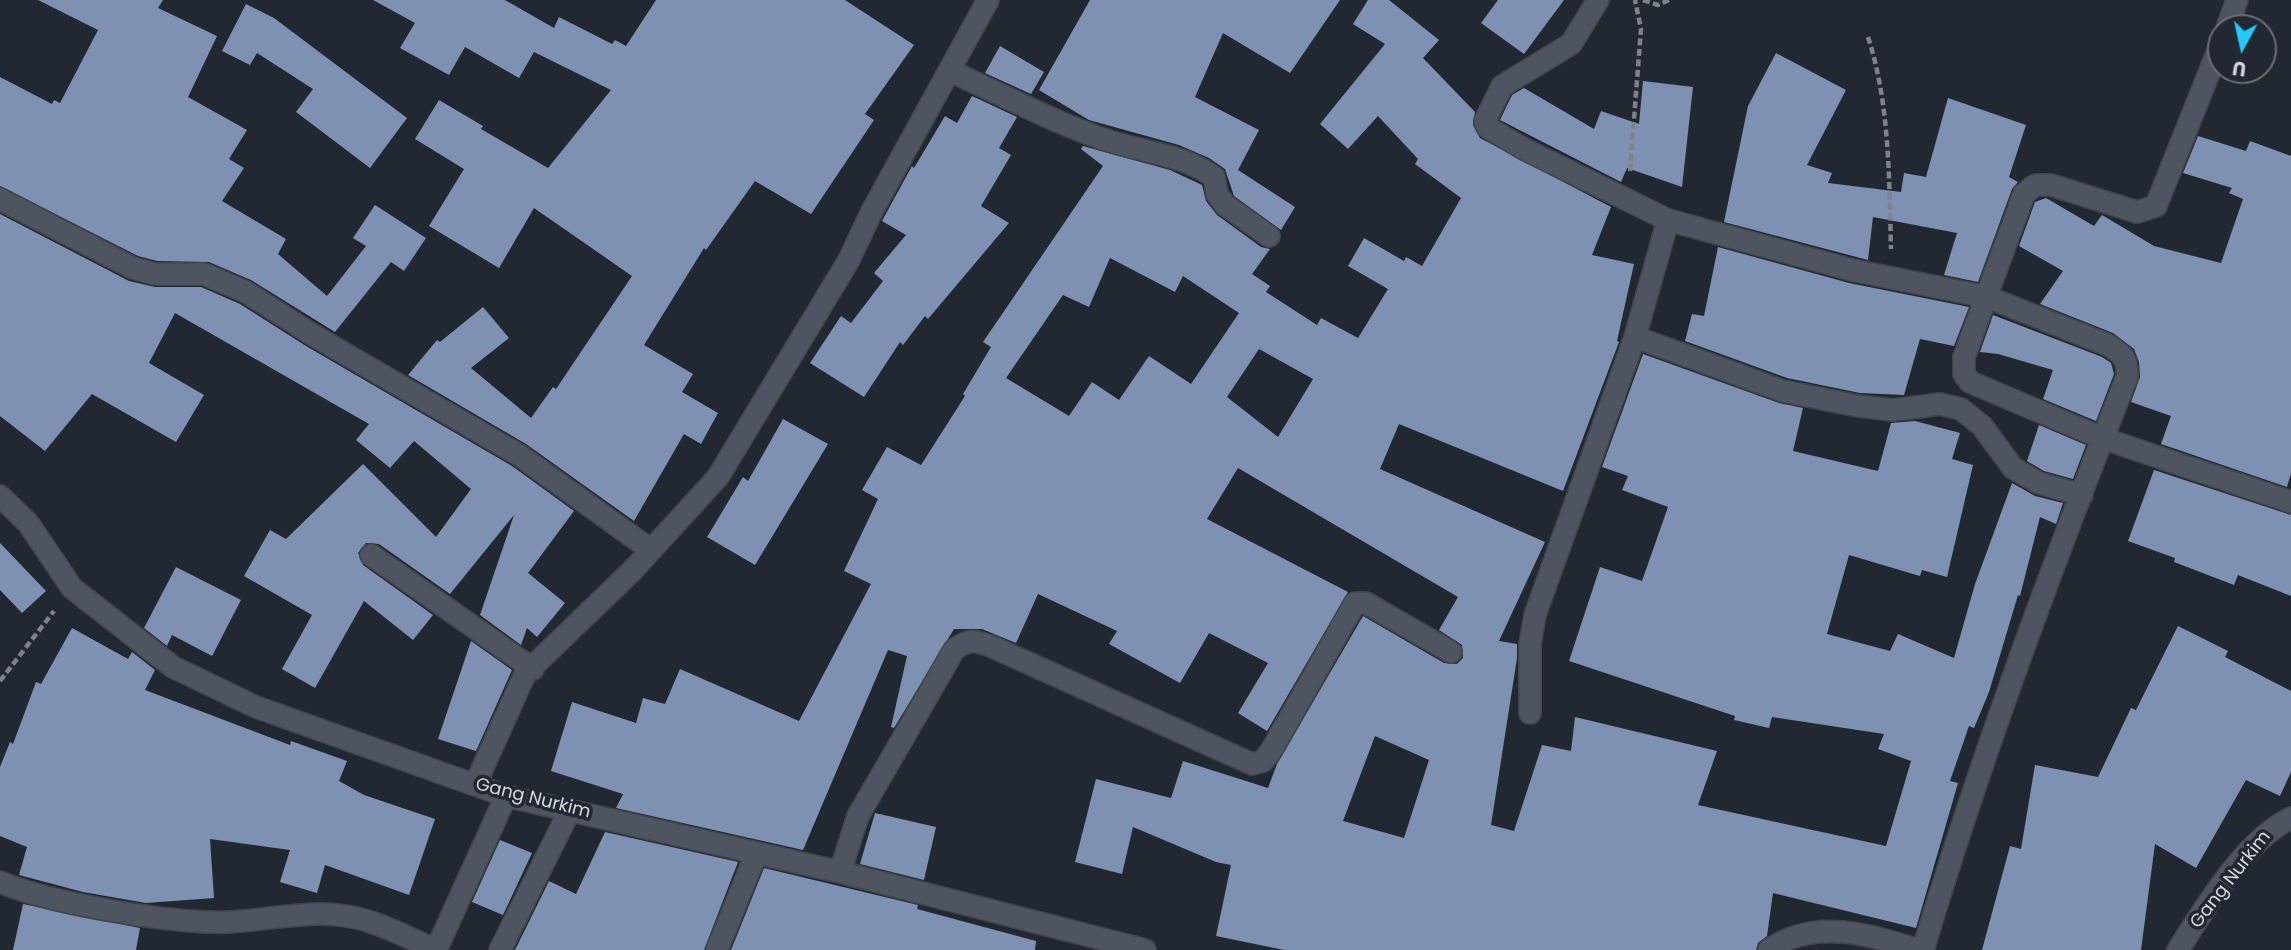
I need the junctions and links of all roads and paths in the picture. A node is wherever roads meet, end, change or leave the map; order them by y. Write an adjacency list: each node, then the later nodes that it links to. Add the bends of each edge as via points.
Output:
1 (988, 0): 7 (street)
2 (1598, 0): 9 (street, via 1571,44 1502,86 1485,121 1487,127 1524,149)
3 (1635, 0): 9 (path, via 1640,29 1636,104 1629,180)
4 (1643, 0): 5 (path, via 1658,5)
5 (1669, 0)
6 (1868, 37): 13 (path, via 1876,62 1888,150)
7 (950, 71): 12 (street, via 1095,136 1207,171 1225,205); 20 (street, via 849,260 718,477)
8 (2207, 78): 14 (street, via 2156,205 2137,212 2051,185 2035,185 2018,207)
9 (1620, 197): 11 (street)
10 (0, 198): 20 (street, via 133,268 155,274 204,274 246,292 519,455)
11 (1668, 220): 13 (street); 15 (street)
12 (1269, 236)
13 (1891, 278): 14 (street)
14 (1987, 297): 16 (street, via 1964,356 1964,374 1970,382); 16 (street, via 2122,354 2128,364 2127,377)
15 (1635, 337): 17 (street, via 1783,391 1894,410 1940,404 1961,409 1982,426 2013,467 2039,483); 26 (street, via 1535,615 1530,644)
16 (2102, 438): 17 (street); 19 (street)
17 (2082, 495): 39 (street, via 2004,702)
18 (0, 496): 22 (street, Gang Nurkim, via 28,523)
19 (2291, 502)
20 (651, 550): 24 (street)
21 (371, 555): 24 (street)
22 (72, 588): 25 (path); 27 (street, Gang Nurkim, via 173,667 213,688)
23 (1451, 652): 32 (street, via 1366,603 1355,603 1272,751 1252,764 995,648 972,640 963,643 954,650 858,816)
24 (533, 669): 27 (street, via 518,684)
25 (0, 681)
26 (1531, 713)
27 (475, 785): 28 (street, Gang Nurkim)
28 (506, 796): 29 (street, Gang Nurkim); 34 (street)
29 (570, 810): 31 (street, Gang Nurkim); 35 (street)
30 (2291, 818): 40 (street, Gang Nurkim, via 2273,827 2235,869)
31 (756, 854): 32 (street, Gang Nurkim); 36 (street)
32 (840, 872): 37 (street, Gang Nurkim)
33 (0, 882): 34 (street, via 52,898 175,918 227,922 308,913 349,916)
34 (436, 950)
35 (500, 950)
36 (717, 950)
37 (1145, 950)
38 (1769, 950): 39 (street, via 1789,939 1827,931)
39 (1921, 950)
40 (2178, 950)

